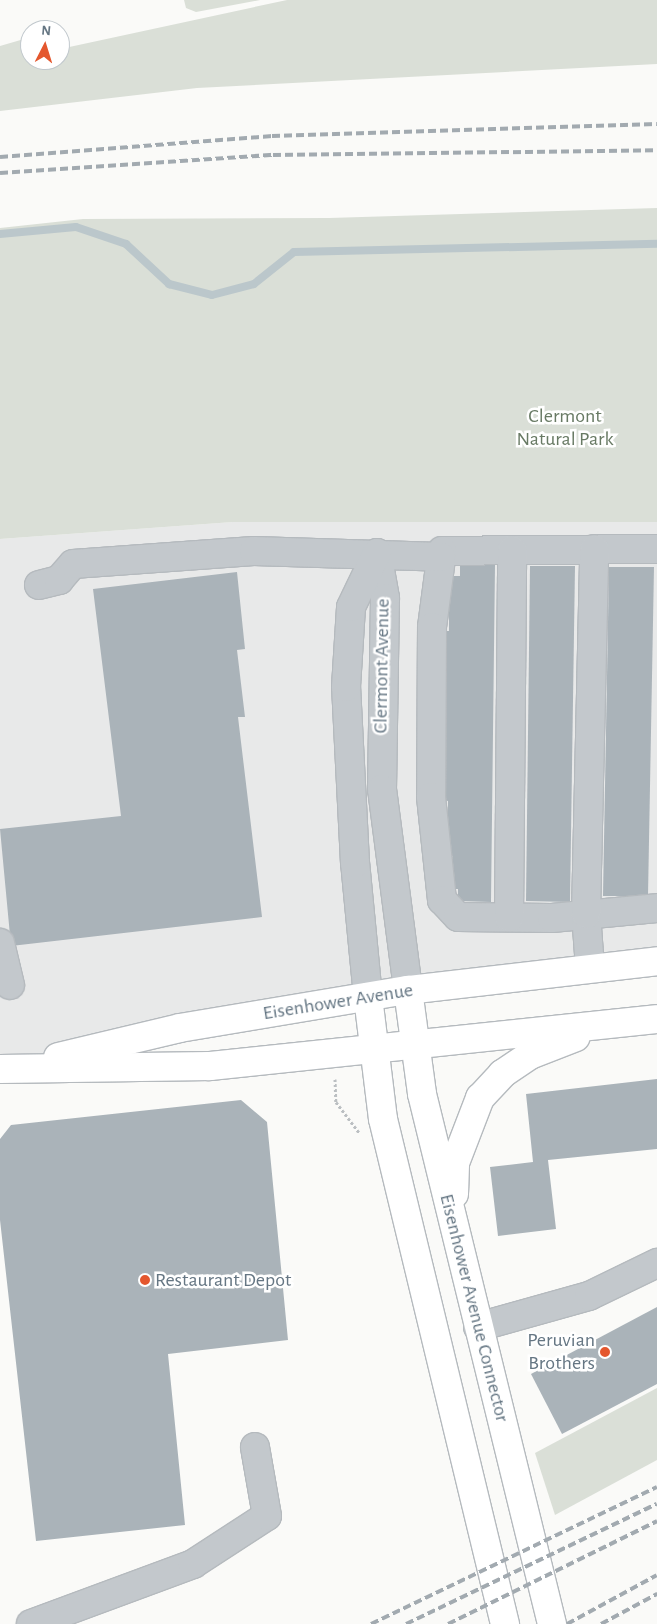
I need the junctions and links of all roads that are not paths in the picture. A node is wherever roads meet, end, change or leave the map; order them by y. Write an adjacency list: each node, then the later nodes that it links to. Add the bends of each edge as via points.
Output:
1 (594, 549): 2 (street); 3 (street); 8 (street)
2 (657, 549)
3 (512, 550): 5 (street, via 442,551); 9 (street)
4 (377, 552): 5 (street); 6 (street, via 291,555 254,551 73,564 59,580); 14 (street, Clermont Avenue, via 385,598 382,789); 15 (street, Clermont Avenue, via 351,607 346,687 354,863)
5 (441, 557): 9 (street, via 432,627 431,797 442,900 458,917)
6 (39, 585)
7 (657, 908): 8 (street)
8 (586, 914): 9 (street); 12 (street)
9 (509, 917)
10 (0, 943): 13 (street)
11 (657, 961): 12 (main road, Eisenhower Avenue)
12 (590, 968): 14 (main road, Eisenhower Avenue)
13 (10, 985)
14 (408, 990): 15 (main road, Eisenhower Avenue); 18 (main road, Eisenhower Avenue Connector)
15 (368, 997): 19 (main road); 20 (main road, Eisenhower Avenue, via 180,1028)
16 (657, 1019): 17 (main road, Eisenhower Avenue)
17 (617, 1023): 18 (main road, Eisenhower Avenue); 21 (main road, via 530,1055 502,1074 480,1098 455,1163)
18 (416, 1045): 19 (main road, Eisenhower Avenue); 21 (main road, Eisenhower Avenue Connector)
19 (374, 1050): 20 (main road, Eisenhower Avenue, via 210,1066); 26 (main road, via 383,1119)
20 (11, 1067)
21 (453, 1226): 23 (main road, Eisenhower Avenue Connector)
22 (657, 1263): 23 (street, via 589,1296)
23 (478, 1327): 27 (main road, Eisenhower Avenue Connector)
24 (255, 1448): 25 (street, via 267,1516 193,1564)
25 (30, 1624)
26 (505, 1624)
27 (552, 1624)

